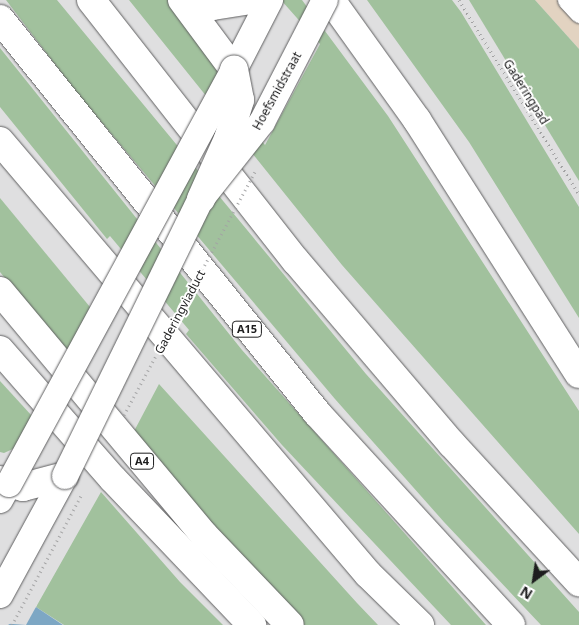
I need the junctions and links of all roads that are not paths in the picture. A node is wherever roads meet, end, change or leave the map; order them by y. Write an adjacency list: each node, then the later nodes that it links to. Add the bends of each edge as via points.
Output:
1 (90, 0): 21 (highway, via 296,261 452,444)
2 (182, 0): 11 (highway)
3 (196, 0): 4 (highway, via 213,6)
4 (250, 0)
5 (270, 0): 11 (street)
6 (325, 0): 15 (street, Hoefsmidstraat, bridge, via 262,122)
7 (332, 0): 18 (highway, via 417,120)
8 (567, 0): 9 (street)
9 (579, 13)
10 (0, 18): 26 (highway, A15, via 317,414)
11 (234, 70): 15 (highway, bridge, via 240,100 228,139); 20 (street, bridge)
12 (0, 134): 14 (highway)
13 (0, 141): 14 (highway)
14 (30, 175): 25 (highway, via 368,574)
15 (201, 199): 19 (street, bridge)
16 (0, 291): 24 (highway, A4, via 204,535)
17 (0, 350): 23 (highway, via 114,479)
18 (579, 374)
19 (74, 484): 20 (highway); 22 (street)
20 (3, 488)
21 (579, 582)
22 (0, 595)
23 (252, 625)
24 (290, 625)
25 (420, 625)
26 (512, 625)

